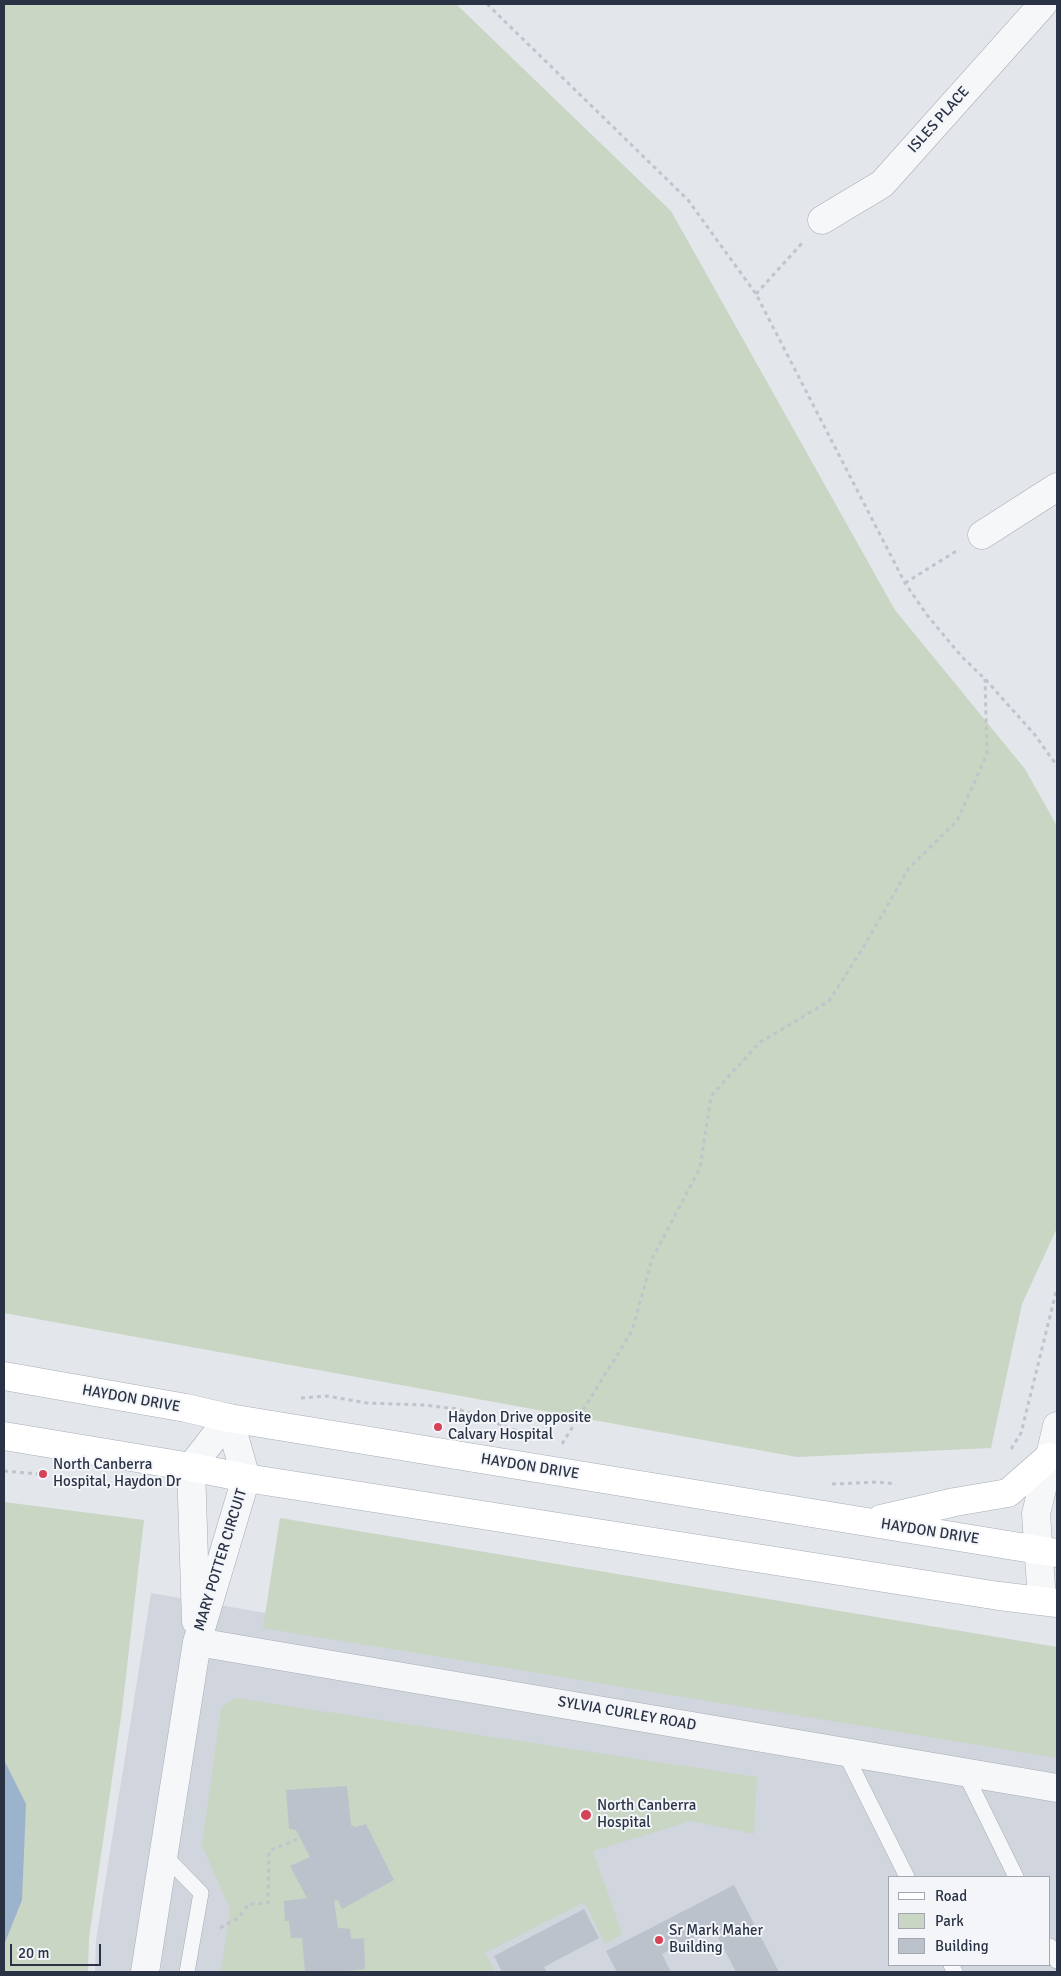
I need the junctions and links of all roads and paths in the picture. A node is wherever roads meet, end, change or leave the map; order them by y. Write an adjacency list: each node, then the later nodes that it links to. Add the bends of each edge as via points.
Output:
1 (487, 4): 4 (path)
2 (494, 4): 4 (path)
3 (1043, 4): 5 (street, ISLES PLACE, via 882,184)
4 (491, 8): 6 (path, via 688,200)
5 (822, 220): 6 (path)
6 (756, 294): 9 (path)
7 (1057, 487): 8 (street)
8 (982, 535): 9 (path)
9 (905, 582): 10 (path, via 927,616)
10 (985, 679): 11 (path, via 1035,735); 20 (path, via 986,754 957,820 909,868 829,1001 759,1043 711,1096 700,1168 652,1259 632,1331)
11 (1057, 766)
12 (1057, 1288): 19 (path, via 1021,1433)
13 (4, 1376): 15 (main road, HAYDON DRIVE)
14 (298, 1398): 18 (path, via 326,1396 367,1403 458,1409)
15 (229, 1418): 22 (street); 23 (street, MARY POTTER CIRCUIT); 24 (main road, HAYDON DRIVE)
16 (1057, 1426): 21 (street)
17 (4, 1436): 22 (main road)
18 (532, 1436)
19 (1010, 1449)
20 (558, 1451)
21 (1050, 1457): 24 (main road, via 1008,1493); 25 (street, via 1036,1514)
22 (191, 1467): 23 (main road); 27 (street, MARY POTTER CIRCUIT)
23 (246, 1478): 26 (main road); 27 (street, MARY POTTER CIRCUIT)
24 (867, 1522): 25 (main road, HAYDON DRIVE)
25 (1051, 1556): 26 (street)
26 (1050, 1602)
27 (197, 1642): 28 (street, SYLVIA CURLEY ROAD); 32 (street, MARY POTTER CIRCUIT)
28 (844, 1751): 29 (street, SYLVIA CURLEY ROAD); 33 (lane)
29 (964, 1771): 30 (street, SYLVIA CURLEY ROAD); 34 (lane)
30 (1057, 1788)
31 (300, 1838): 35 (path, via 269,1851 268,1903 249,1904 238,1918)
32 (162, 1853): 38 (street, MARY POTTER CIRCUIT); 39 (lane, via 201,1893)
33 (906, 1876)
34 (1016, 1876)
35 (217, 1929)
36 (1051, 1948): 37 (lane)
37 (1057, 1961)
38 (145, 1972)
39 (188, 1972)

